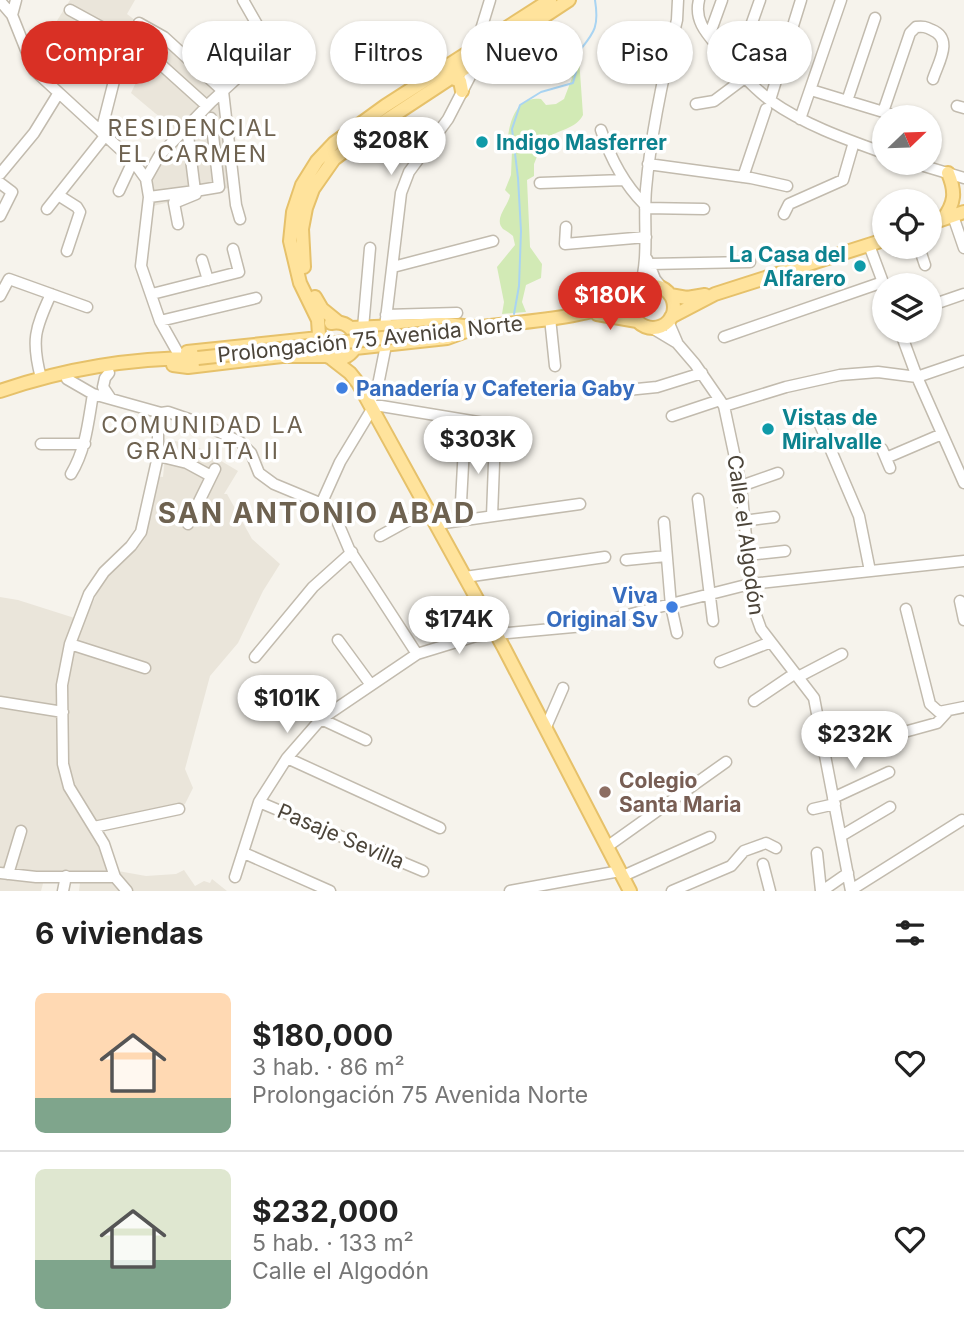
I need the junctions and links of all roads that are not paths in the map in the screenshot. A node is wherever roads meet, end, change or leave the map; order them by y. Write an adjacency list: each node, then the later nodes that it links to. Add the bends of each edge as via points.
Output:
1 (16, 0): 12 (street)
2 (243, 0): 34 (street, via 259,28 259,41 253,59)
3 (491, 0): 14 (street)
4 (550, 0): 19 (main road)
5 (569, 0): 20 (main road)
6 (678, 0): 51 (street)
7 (699, 0): 23 (street)
8 (722, 0): 21 (street)
9 (760, 0): 22 (street)
10 (802, 0): 39 (street)
11 (841, 0): 33 (street)
12 (6, 8): 16 (street); 36 (street, via 34,70)
13 (70, 10): 41 (street, via 147,52)
14 (485, 16): 17 (street); 18 (street)
15 (875, 18): 37 (street)
16 (1, 19)
17 (484, 21)
18 (487, 21)
19 (516, 21)
20 (533, 21)
21 (714, 21)
22 (753, 21)
23 (707, 33)
24 (168, 41): 34 (street)
25 (461, 63): 113 (main road, via 334,143 302,185 290,241 300,283 318,320)
26 (461, 69): 27 (main road)
27 (452, 78): 35 (main road, via 460,81); 109 (main road, via 347,147 313,190 302,229 305,274 322,309)
28 (933, 79): 40 (street, via 943,38 938,32 916,27)
29 (113, 84): 46 (street)
30 (465, 84): 35 (street)
31 (737, 84): 38 (street, via 715,101)
32 (752, 84): 39 (street)
33 (811, 90): 37 (street); 44 (street)
34 (223, 91): 41 (street); 72 (street)
35 (462, 91): 88 (street, via 448,119 409,172 401,194)
36 (58, 93): 46 (street); 54 (street, via 34,133)
37 (847, 101): 42 (street)
38 (696, 104)
39 (768, 104): 44 (street); 55 (street)
40 (885, 105)
41 (207, 106): 57 (street, via 159,156)
42 (872, 109)
43 (211, 118): 63 (street, via 219,187)
44 (800, 119): 48 (street)
45 (601, 130): 58 (street)
46 (103, 134): 50 (street); 64 (street)
47 (188, 135): 63 (street)
48 (854, 142): 49 (street); 69 (street, via 843,180 789,204)
49 (872, 149)
50 (133, 161): 57 (street); 62 (street)
51 (648, 164): 55 (street); 66 (street)
52 (942, 171): 53 (street)
53 (948, 173): 56 (street); 71 (main road, via 955,196)
54 (0, 174)
55 (743, 177): 61 (street)
56 (964, 178)
57 (146, 179): 65 (street)
58 (624, 180): 60 (street); 66 (street)
59 (0, 183): 70 (street, via 12,192)
60 (540, 183)
61 (787, 186)
62 (119, 191)
63 (197, 192): 65 (street); 73 (street, via 174,203)
64 (58, 195): 67 (street); 82 (street, via 80,212)
65 (149, 197): 95 (street, via 141,266)
66 (644, 206): 68 (street); 75 (street)
67 (47, 209)
68 (704, 209)
69 (784, 214)
70 (0, 216)
71 (953, 216): 80 (street)
72 (240, 219)
73 (178, 224)
74 (566, 227): 75 (street, via 565,244)
75 (646, 237): 85 (street)
76 (494, 241): 88 (street)
77 (872, 244): 78 (main road)
78 (869, 245): 89 (street); 96 (main road)
79 (370, 247): 111 (street)
80 (964, 248)
81 (233, 249): 90 (street, via 239,272)
82 (67, 251)
83 (923, 259): 87 (street)
84 (202, 260): 90 (street)
85 (648, 261): 86 (street); 92 (street); 93 (street)
86 (750, 262)
87 (925, 265)
88 (393, 267): 107 (street)
89 (879, 273)
90 (208, 280): 95 (street)
91 (872, 288): 114 (street)
92 (666, 292): 93 (main road, via 651,286); 96 (main road, via 688,298); 105 (main road, via 674,305)
93 (637, 293): 103 (main road, Prolongación 75 Avenida Norte); 108 (main road, via 632,309)
94 (51, 294): 98 (street, via 9,279); 101 (street); 126 (street, via 38,322 34,352)
95 (152, 294): 106 (street)
96 (715, 294): 105 (main road)
97 (964, 294): 100 (street)
98 (0, 296)
99 (256, 298): 106 (street)
100 (942, 302)
101 (87, 307)
102 (457, 313): 107 (street)
103 (587, 314): 104 (main road, Prolongación 75 Avenida Norte); 108 (main road, Prolongación 75 Avenida Norte)
104 (550, 318): 110 (main road, Prolongación 75 Avenida Norte); 122 (street)
105 (670, 319): 112 (main road); 115 (street, Calle el Algodón)
106 (160, 321): 119 (street)
107 (386, 321): 110 (main road); 111 (main road)
108 (637, 321): 112 (main road)
109 (338, 322): 111 (main road); 113 (main road, via 325,327)
110 (477, 327): 117 (main road, via 447,338); 119 (main road, Prolongación 75 Avenida Norte, bridge)
111 (357, 328): 118 (main road)
112 (652, 328): 115 (street, Calle el Algodón)
113 (319, 336): 119 (main road); 120 (main road, via 319,347)
114 (724, 337)
115 (677, 343): 124 (street, Calle el Algodón)
116 (904, 343): 125 (street)
117 (386, 345): 118 (main road); 135 (street)
118 (353, 351): 120 (main road, via 343,359); 128 (main road)
119 (174, 358): 120 (main road, via 188,367 282,356); 123 (main road); 126 (main road, via 90,367)
120 (329, 358): 128 (main road)
121 (964, 362): 125 (street)
122 (555, 366)
123 (109, 373): 127 (main road); 133 (street, via 103,387)
124 (702, 373): 130 (street, via 657,387); 134 (street, Calle el Algodón)
125 (916, 377): 134 (street, via 878,372 840,375); 141 (street)
126 (41, 378): 129 (main road)
127 (67, 379): 131 (street); 132 (main road)
128 (358, 383): 135 (main road)
129 (0, 391)
130 (607, 392)
131 (93, 394): 133 (street); 144 (street)
132 (0, 400)
133 (111, 400): 136 (street)
134 (722, 403): 137 (street); 150 (street, Calle el Algodón)
135 (370, 406): 139 (street); 152 (street); 154 (main road)
136 (161, 413): 145 (street); 152 (street, via 203,424 240,442 260,473 274,484)
137 (671, 416)
138 (818, 420): 170 (street, via 859,516)
139 (484, 423)
140 (465, 428): 157 (street)
141 (942, 434): 146 (street); 149 (street)
142 (495, 437): 155 (street)
143 (41, 444): 144 (street)
144 (85, 444): 148 (street)
145 (158, 456): 160 (street, via 213,473); 183 (street, via 141,531 89,594)
146 (886, 458)
147 (778, 473): 150 (street)
148 (71, 474)
149 (964, 482)
150 (741, 486): 158 (street, Calle el Algodón)
151 (698, 499): 173 (street)
152 (322, 502): 164 (street, via 335,516)
153 (580, 504): 155 (street)
154 (429, 509): 161 (main road); 162 (street)
155 (492, 516): 157 (street)
156 (774, 517): 158 (street)
157 (460, 521): 161 (street)
158 (743, 521): 165 (street, Calle el Algodón)
159 (664, 522): 166 (street)
160 (188, 524)
161 (437, 524): 171 (main road)
162 (380, 536)
163 (785, 551): 165 (street)
164 (352, 552): 184 (street); 186 (street, via 313,587)
165 (748, 555): 172 (street, Calle el Algodón)
166 (666, 556): 168 (street); 175 (street)
167 (605, 557): 171 (street)
168 (626, 560)
169 (964, 561): 170 (street)
170 (870, 571): 172 (street)
171 (466, 577): 179 (main road)
172 (750, 584): 173 (street); 182 (street, Calle el Algodón, via 756,619)
173 (708, 593): 175 (street); 178 (street)
174 (960, 601): 177 (street)
175 (671, 606): 179 (street, via 584,626); 180 (street)
176 (906, 609): 196 (street, via 927,699 934,709)
177 (964, 620)
178 (713, 621)
179 (496, 633): 184 (street); 198 (main road)
180 (677, 633)
181 (338, 640): 190 (street)
182 (771, 642): 187 (street); 189 (street, Calle el Algodón)
183 (70, 644): 188 (street); 195 (street, via 63,674)
184 (417, 654): 190 (street)
185 (842, 654): 189 (street)
186 (255, 657)
187 (720, 662)
188 (145, 668)
189 (796, 676): 192 (street); 204 (street, Calle el Algodón, via 814,698)
190 (371, 685): 197 (street)
191 (563, 688): 198 (street)
192 (754, 701)
193 (0, 702): 195 (street)
194 (964, 707): 196 (street)
195 (64, 712): 210 (street, via 66,776)
196 (947, 712): 199 (street, via 937,723)
197 (321, 719): 200 (street); 201 (street)
198 (546, 727): 215 (main road)
199 (886, 737)
200 (366, 740)
201 (287, 758): 205 (street); 211 (street)
202 (726, 762): 215 (street)
203 (889, 772): 204 (street)
204 (834, 801): 208 (street); 213 (street, Calle el Algodón)
205 (258, 802): 217 (street); 220 (street, Pasaje Sevilla)
206 (890, 807): 213 (street)
207 (179, 809): 210 (street)
208 (813, 809)
209 (962, 820): 227 (street)
210 (94, 827): 225 (street)
211 (440, 828)
212 (21, 831): 222 (street)
213 (841, 836): 221 (street, Calle el Algodón)
214 (710, 837): 223 (street)
215 (608, 846): 223 (main road)
216 (776, 848): 233 (street, via 766,843 744,851 735,864)
217 (244, 853): 226 (street); 230 (street)
218 (817, 853): 235 (street)
219 (763, 864): 234 (street)
220 (422, 871)
221 (848, 873): 227 (street, Calle el Algodón); 235 (street)
222 (4, 874): 224 (street)
223 (621, 874): 231 (street); 232 (main road)
224 (66, 876): 225 (street); 228 (street)
225 (115, 877): 229 (street)
226 (236, 877)
227 (851, 890)
228 (63, 891)
229 (127, 891)
230 (330, 891)
231 (510, 891)
232 (630, 891)
233 (672, 891)
234 (770, 891)
235 (821, 891)

